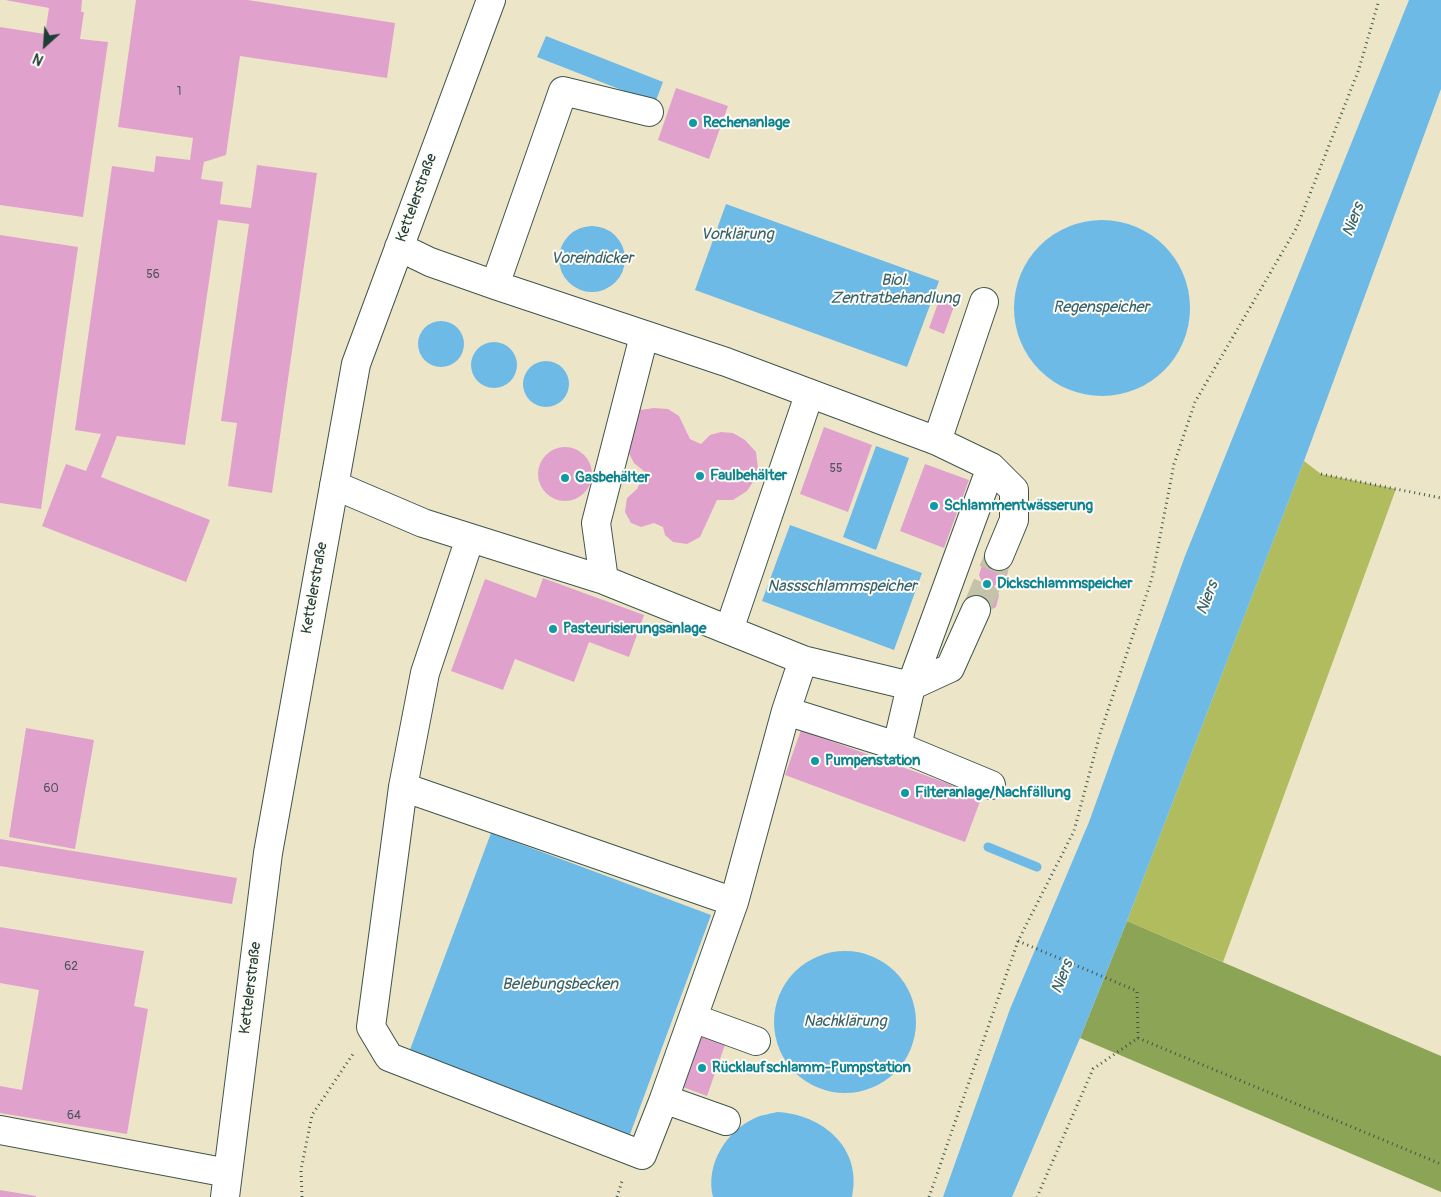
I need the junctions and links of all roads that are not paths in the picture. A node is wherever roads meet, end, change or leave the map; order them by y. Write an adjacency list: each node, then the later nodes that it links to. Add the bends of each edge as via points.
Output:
1 (491, 0): 3 (street, Kettelerstraße)
2 (649, 112): 4 (street, via 563,92)
3 (399, 247): 4 (street, via 430,262); 10 (street, Kettelerstraße, via 356,364)
4 (495, 285): 6 (street)
5 (984, 302): 8 (street)
6 (644, 336): 7 (street, via 726,362); 13 (street, via 596,524)
7 (809, 395): 8 (street); 15 (street)
8 (937, 441): 9 (street)
9 (991, 467): 12 (street, via 1014,490 1014,520); 17 (street)
10 (334, 485): 11 (street, via 424,523); 28 (street, Kettelerstraße, via 268,853)
11 (470, 538): 13 (street); 21 (street, via 425,673)
12 (999, 556)
13 (604, 580): 15 (street)
14 (976, 610): 17 (street, via 950,668)
15 (729, 630): 16 (street)
16 (803, 660): 17 (street); 18 (street)
17 (911, 686): 19 (street)
18 (786, 711): 19 (street); 22 (street)
19 (897, 746): 20 (street)
20 (991, 785)
21 (403, 787): 22 (street); 25 (street, via 371,1027 389,1058 642,1155)
22 (734, 902): 23 (street)
23 (693, 1018): 24 (street); 25 (street)
24 (756, 1041)
25 (664, 1099): 26 (street)
26 (726, 1120)
27 (0, 1130): 28 (street)
28 (226, 1185)

